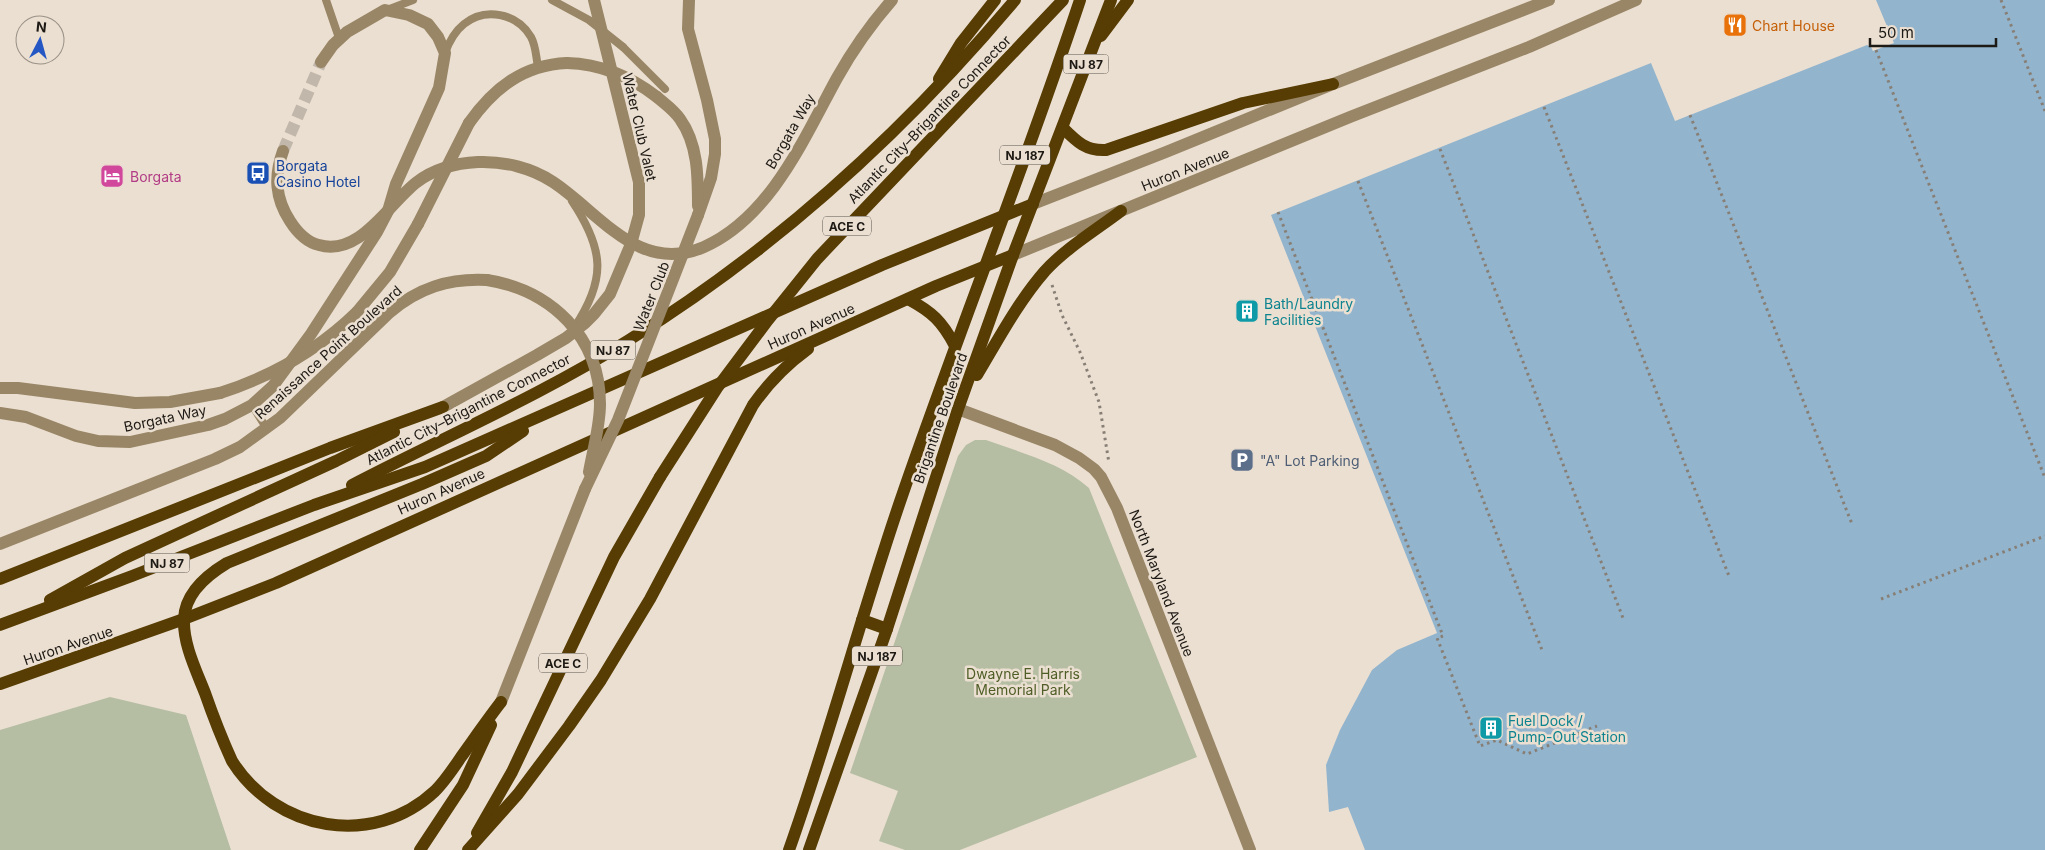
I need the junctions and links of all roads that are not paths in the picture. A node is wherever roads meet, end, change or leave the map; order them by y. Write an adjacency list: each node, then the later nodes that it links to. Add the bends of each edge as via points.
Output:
1 (326, 0): 18 (lane)
2 (413, 0): 16 (lane)
3 (552, 0): 24 (lane, bridge, via 589,20 623,47)
4 (594, 0): 34 (street, Water Club Valet, via 639,182 639,215)
5 (683, 0): 17 (street)
6 (689, 0): 17 (street, Water Club)
7 (892, 0): 34 (street, Borgata Way, via 849,59 784,173 742,221 720,238 690,251 664,253)
8 (995, 0): 25 (main road, via 961,43)
9 (1015, 0): 25 (main road, Atlantic City–Brigantine Connector / NJ 87)
10 (1063, 0): 61 (main road, Atlantic City–Brigantine Connector / ACE C, bridge, via 817,259 717,388 660,477 602,580 512,772)
11 (1080, 0): 33 (main road, Brigantine Boulevard / NJ 187)
12 (1111, 0): 19 (main road, Brigantine Boulevard / NJ 87)
13 (1128, 0): 19 (main road)
14 (1549, 0): 23 (street, Huron Avenue)
15 (1636, 0): 31 (street, Huron Avenue, via 1529,47)
16 (385, 10): 18 (street); 20 (street, via 409,15 428,24)
17 (688, 29): 32 (street, Water Club, via 707,100 715,147 712,178)
18 (339, 38): 21 (street)
19 (1091, 50): 26 (main road, Brigantine Boulevard / NJ 87)
20 (445, 53): 22 (lane, via 463,24 477,17 500,15 515,21 527,32 534,44); 30 (street, Borgata Way, via 439,88 396,184)
21 (321, 62)
22 (538, 67): 24 (street, Borgata Way, bridge, via 567,62 594,65); 41 (street, Borgata Way, bridge, via 515,77 486,100 469,123 390,272 357,312 327,339 292,362 256,381 220,393 170,402 134,403)
23 (1333, 84): 26 (main road, via 1243,102 1106,150 1082,146); 29 (street, Huron Avenue)
24 (661, 93): 32 (street, Borgata Way, via 690,138 698,176)
25 (925, 102): 50 (main road, Atlantic City–Brigantine Connector / NJ 87, via 836,186 749,258 629,340 519,402)
26 (1063, 128): 29 (main road, Brigantine Boulevard / NJ 87)
27 (283, 151): 30 (street, Borgata Way, via 276,183 282,208 294,228 311,242 326,247 348,243 361,236)
28 (564, 189): 30 (street, Borgata Way, via 539,174 514,165 475,162 450,166 426,175); 34 (street, Borgata Way); 39 (lane, via 592,234 598,267 592,294)
29 (1034, 204): 33 (main road, Huron Avenue); 35 (main road, Brigantine Boulevard / NJ 87)
30 (388, 211): 43 (street, Borgata Way, via 311,334 273,386)
31 (1121, 211): 35 (street, Huron Avenue); 42 (main road, via 1046,270)
32 (698, 215): 49 (street, Water Club, bridge, via 618,420)
33 (1003, 217): 36 (main road, Brigantine Boulevard / NJ 187); 46 (main road, Huron Avenue, via 882,265)
34 (631, 244): 39 (street, Water Club Valet, via 610,294 594,314)
35 (1014, 255): 36 (main road, Huron Avenue); 42 (main road, Brigantine Boulevard / NJ 187)
36 (983, 267): 37 (main road, Huron Avenue); 40 (main road, Brigantine Boulevard / NJ 187)
37 (908, 299): 38 (main road, Huron Avenue); 40 (main road, via 933,314)
38 (824, 337): 54 (main road, Huron Avenue, via 276,582); 61 (main road, via 785,366 762,391 744,419 650,599 601,680 518,794)
39 (566, 338): 44 (street, Water Club Valet)
40 (955, 346): 55 (main road, Brigantine Boulevard / NJ 187)
41 (0, 388)
42 (964, 396): 45 (main road, Brigantine Boulevard / NJ 187)
43 (252, 405): 47 (street, Borgata Way, via 208,425 130,442 98,441 26,417); 48 (lane)
44 (443, 407): 52 (main road, via 330,448); 53 (main road, via 336,462 125,558)
45 (958, 409): 57 (main road, Brigantine Boulevard / NJ 187); 64 (street, North Maryland Avenue, via 1054,445 1079,458 1101,477)
46 (554, 411): 50 (main road, Huron Avenue, via 424,467); 54 (main road, via 486,456 227,563 197,588 190,598)
47 (0, 413)
48 (267, 429): 49 (street, Renaissance Point Boulevard, bridge, via 408,298 445,282 487,280 520,288 547,302 569,322 585,346 596,373 600,403); 51 (street, Renaissance Point Boulevard, via 215,459)
49 (585, 489): 59 (street, Water Club)
50 (314, 505): 53 (main road, Huron Avenue / NJ 87)
51 (0, 544)
52 (0, 579)
53 (19, 617): 56 (main road, Huron Avenue / NJ 87)
54 (184, 619): 58 (main road, Huron Avenue); 59 (main road, via 191,657 241,776 264,798 310,821 327,825 360,825 394,818 410,810 437,789)
55 (862, 620): 57 (main road); 62 (main road, Brigantine Boulevard / NJ 187)
56 (0, 625)
57 (887, 629): 63 (main road, Brigantine Boulevard / NJ 187)
58 (0, 684)
59 (501, 702): 60 (main road, via 463,784)
60 (420, 850)
61 (467, 850)
62 (789, 850)
63 (809, 850)
64 (1250, 850)

